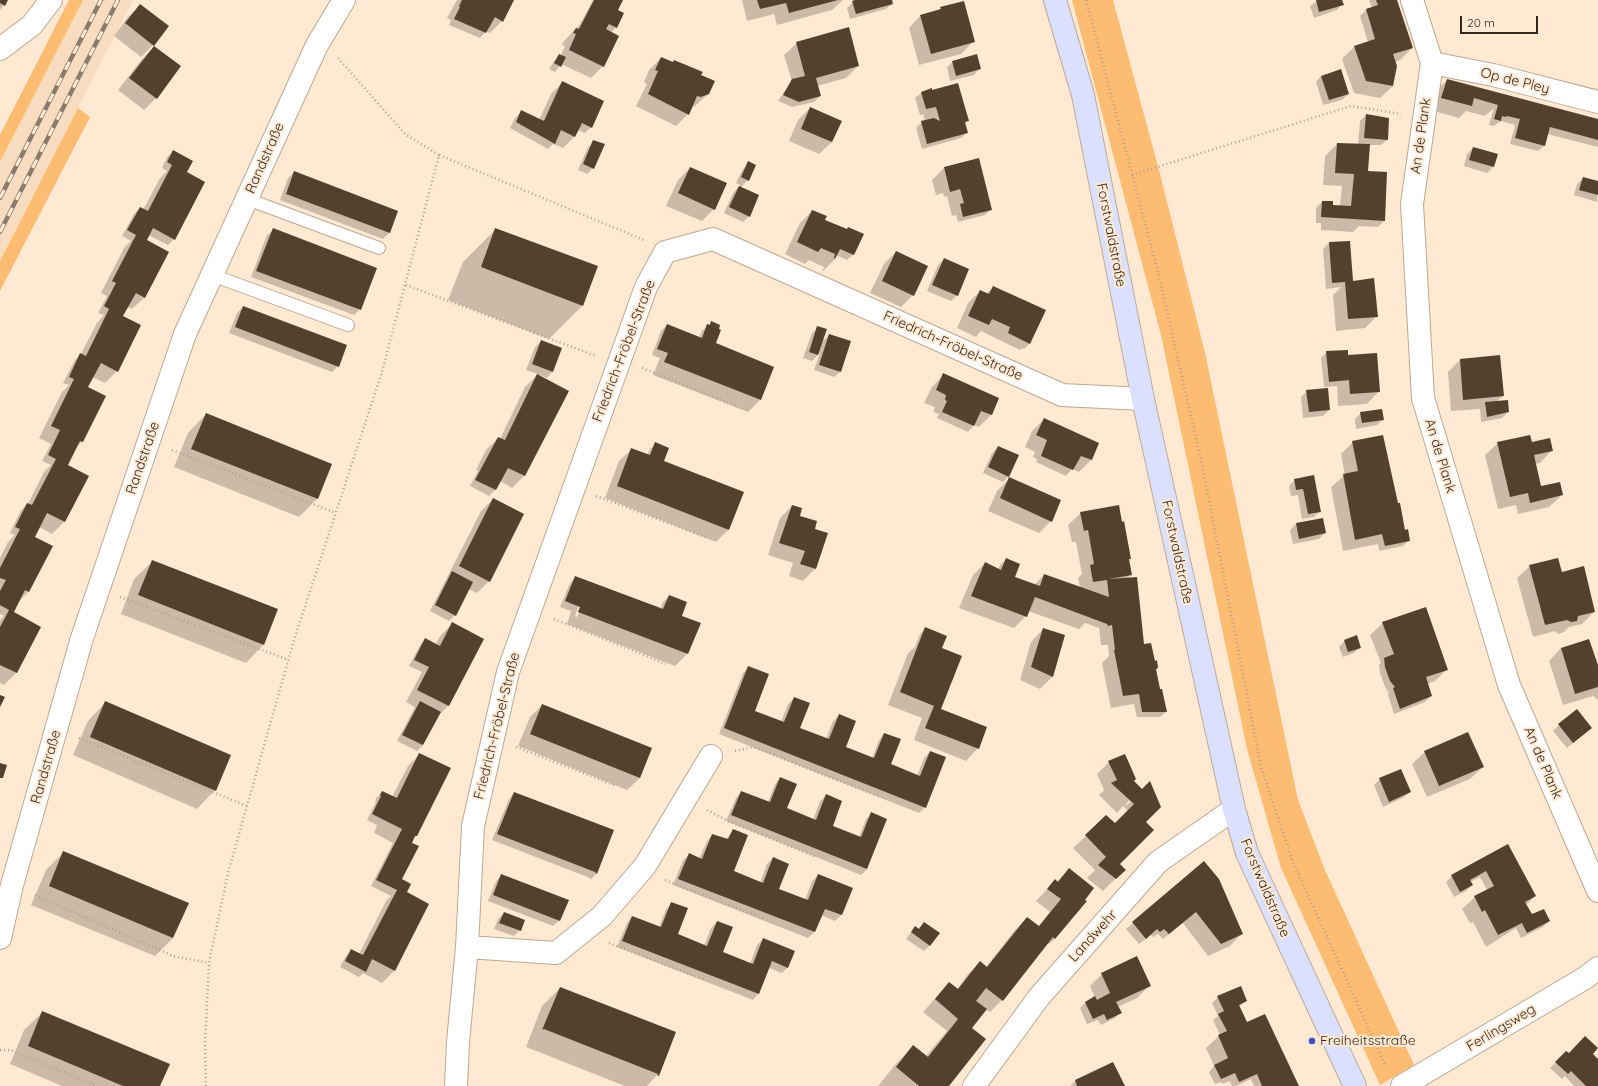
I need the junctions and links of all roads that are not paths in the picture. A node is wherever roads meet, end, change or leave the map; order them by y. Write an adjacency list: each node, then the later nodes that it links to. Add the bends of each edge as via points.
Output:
1 (51, 0): 5 (street, via 32,25)
2 (344, 0): 8 (street, Randstraße, via 317,45)
3 (1055, 0): 12 (street, Forstwaldstraße, via 1083,95)
4 (1412, 0): 6 (street, An de Plank)
5 (0, 49)
6 (1432, 63): 7 (street, Op de Pley, via 1493,75); 15 (street, An de Plank, via 1412,204 1423,398 1509,685)
7 (1598, 102)
8 (247, 199): 9 (lane); 10 (street, Randstraße)
9 (379, 248)
10 (212, 275): 11 (lane); 16 (street, Randstraße, via 185,334 82,638 12,884)
11 (348, 325)
12 (1143, 399): 14 (street, Forstwaldstraße); 17 (street, Friedrich-Fröbel-Straße, via 1062,395 713,239 665,252 646,287 508,672 473,826)
13 (711, 756): 17 (street, via 645,866 602,916 556,953)
14 (1234, 809): 21 (street, Landwehr, via 1158,862 1039,996); 22 (street, Forstwaldstraße, via 1247,853)
15 (1598, 891)
16 (0, 938)
17 (467, 947): 20 (street, Friedrich-Fröbel-Straße)
18 (1594, 979): 19 (street, Ferlingsweg)
19 (1395, 1079)
20 (456, 1086)
21 (974, 1086)
22 (1355, 1086)

